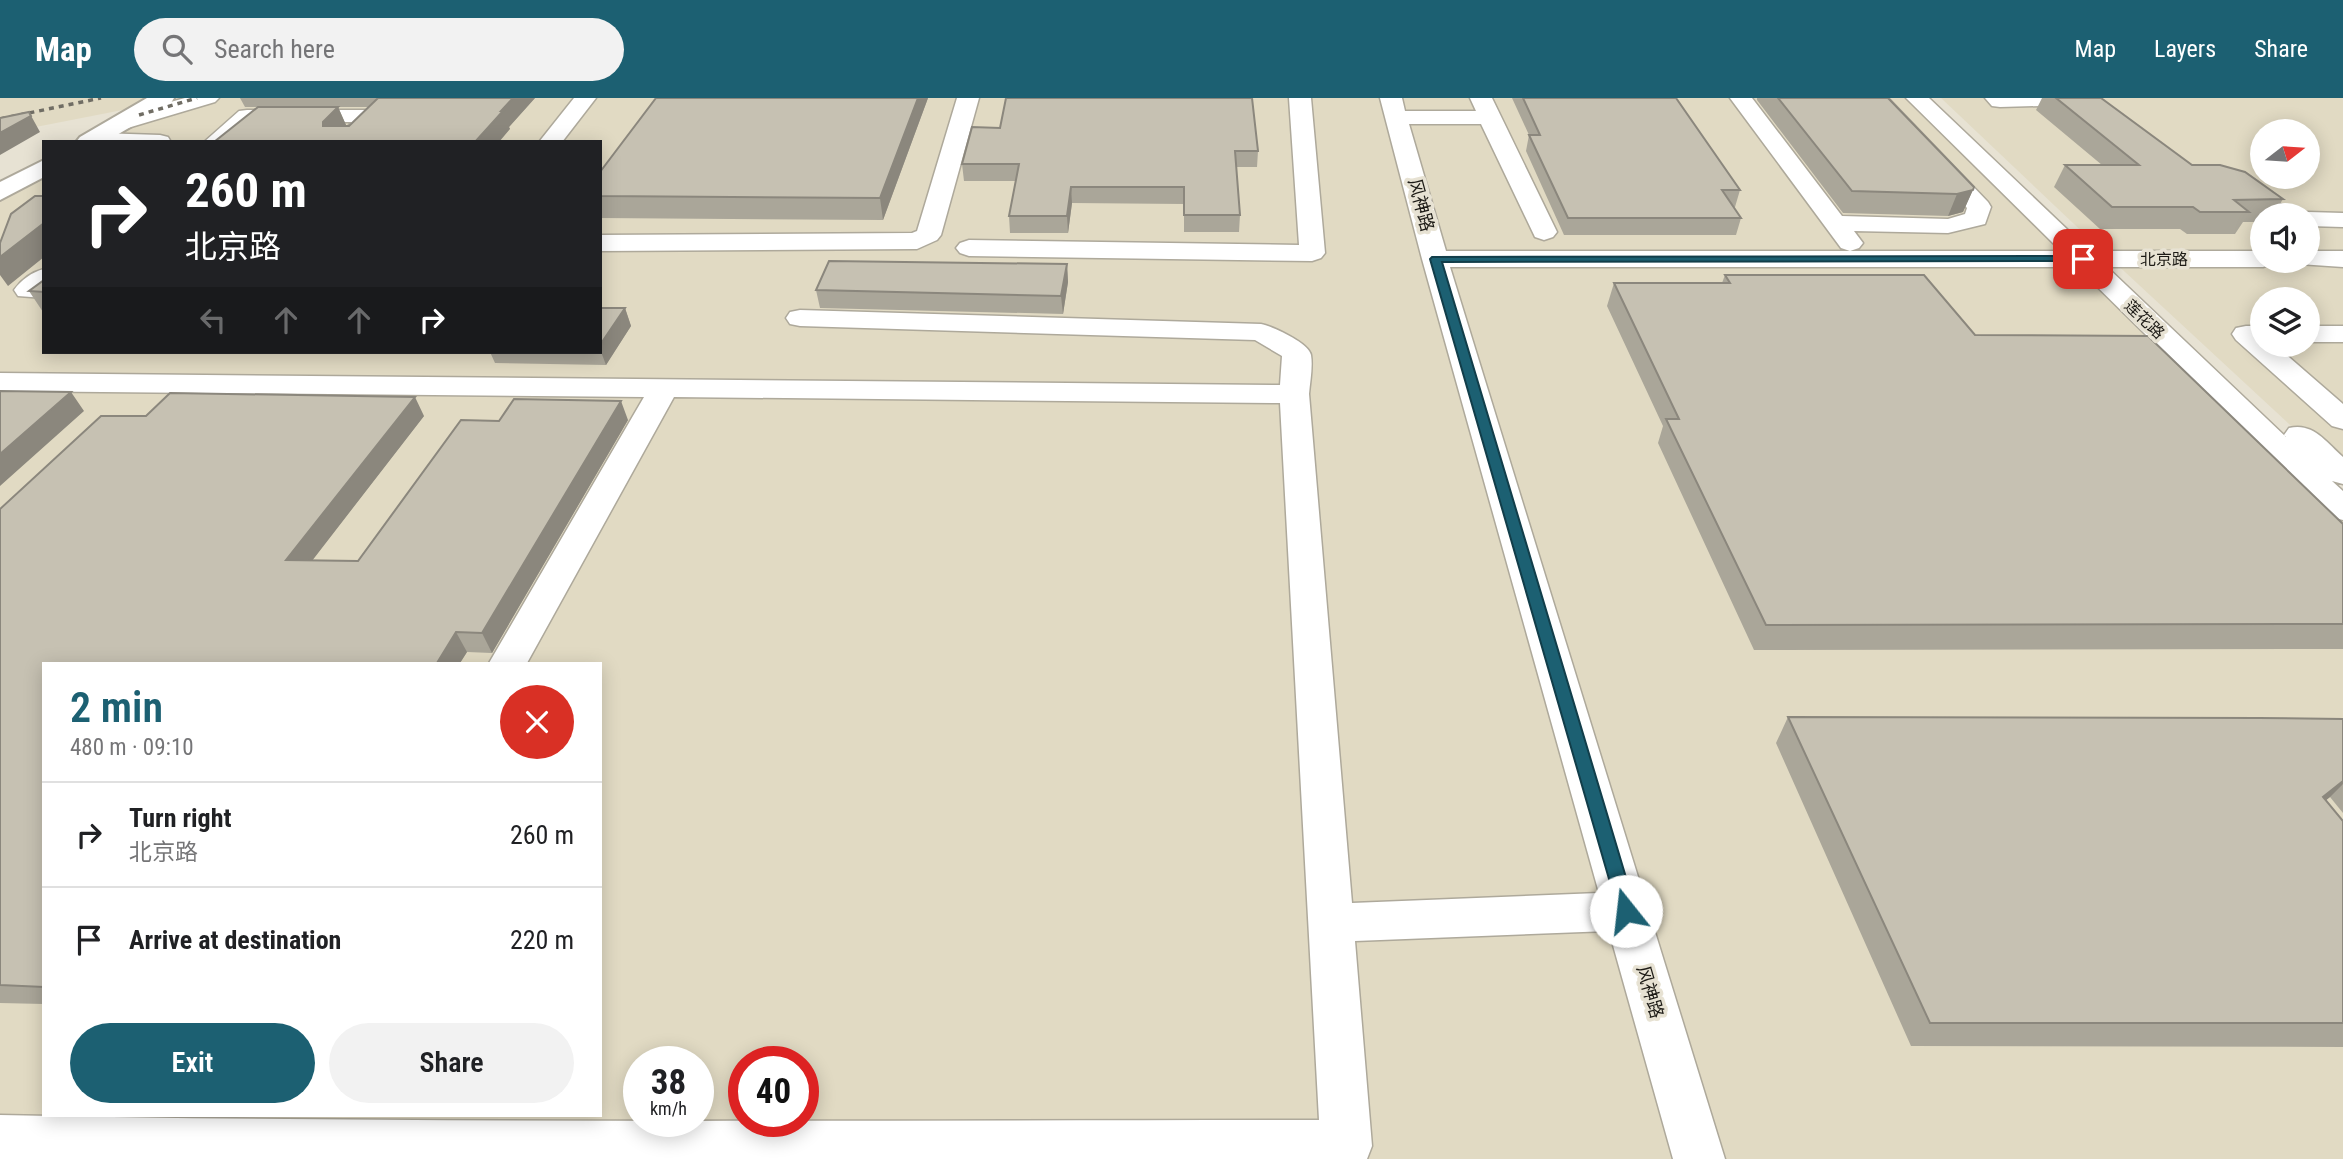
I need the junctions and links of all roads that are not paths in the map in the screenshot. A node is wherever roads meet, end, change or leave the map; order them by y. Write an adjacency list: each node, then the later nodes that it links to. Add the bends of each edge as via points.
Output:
1 (208, 98): 14 (street)
2 (584, 98): 19 (street)
3 (968, 98): 30 (street, via 928,235 917,241)
4 (1300, 98): 31 (street, via 1312,253)
5 (1741, 98): 28 (street)
6 (1876, 98): 28 (street, via 1979,207 1976,219 1948,226)
7 (1917, 98): 34 (street, 莲花路)
8 (1941, 98): 35 (street, 莲花路)
9 (1996, 98): 13 (street, via 2082,99)
10 (150, 100): 14 (main road)
11 (1485, 107): 12 (street); 29 (street)
12 (1394, 108): 32 (street, 风神路)
13 (2103, 114)
14 (111, 121): 15 (main road); 16 (main road)
15 (68, 140)
16 (90, 140)
17 (217, 140): 18 (street, via 247,116 372,117)
18 (346, 140)
19 (552, 140)
20 (42, 154): 22 (main road)
21 (42, 168): 24 (main road)
22 (0, 178)
23 (2216, 179): 25 (street, via 2241,186)
24 (0, 192)
25 (2266, 203)
26 (2320, 219): 27 (street)
27 (2343, 220)
28 (1836, 223): 33 (street)
29 (1544, 232)
30 (602, 243)
31 (969, 248)
32 (1436, 259): 33 (street, 北京路); 52 (street, 风神路)
33 (1862, 259): 34 (street, 北京路)
34 (2083, 259): 35 (street, 北京路); 50 (street, 莲花路)
35 (2112, 259): 36 (street, 北京路); 49 (street, 莲花路)
36 (2250, 259)
37 (2320, 259): 38 (street)
38 (2343, 259)
39 (42, 279): 40 (street, via 27,290)
40 (42, 290)
41 (800, 318): 47 (street, via 1261,332 1297,353)
42 (2320, 334): 43 (street)
43 (2343, 334)
44 (2272, 357): 48 (street)
45 (0, 382): 46 (street)
46 (664, 388): 47 (street); 51 (street)
47 (1294, 394): 53 (street)
48 (2343, 420)
49 (2343, 474)
50 (2343, 510)
51 (509, 662)
52 (1626, 911): 53 (street); 56 (street, 风神路)
53 (1330, 923): 54 (street, via 1346,1146)
54 (245, 1130): 55 (street)
55 (0, 1140)
56 (1699, 1159)

